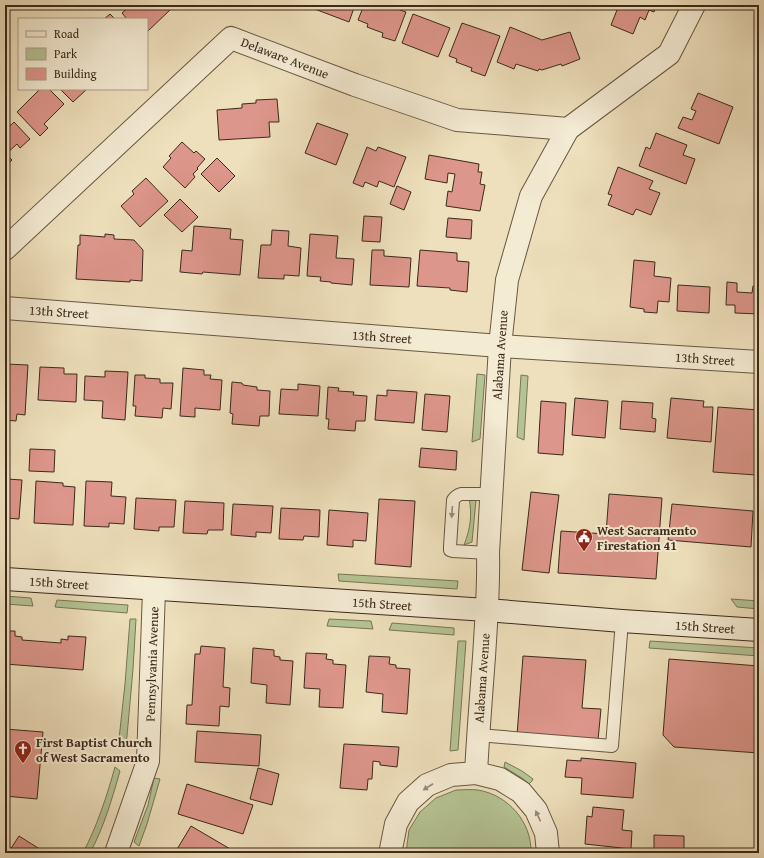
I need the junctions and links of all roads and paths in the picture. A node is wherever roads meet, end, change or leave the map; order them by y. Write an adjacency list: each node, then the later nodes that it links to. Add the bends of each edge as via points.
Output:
1 (694, 5): 2 (street, Alabama Avenue, via 669,54)
2 (568, 129): 3 (street, Delaware Avenue, via 457,120 231,38); 5 (street, Alabama Avenue, via 532,196 507,280)
3 (5, 249)
4 (5, 308): 5 (street, 13th Street)
5 (500, 346): 6 (street, 13th Street); 7 (street, Alabama Avenue)
6 (759, 362)
7 (491, 494): 8 (street, Alabama Avenue); 8 (lane, one-way to 8, via 461,494 453,500 450,547 453,552)
8 (488, 553): 11 (street, Alabama Avenue)
9 (5, 580): 10 (street, 15th Street)
10 (154, 590): 11 (street, 15th Street); 16 (street, Pennsylvania Avenue, via 148,761)
11 (487, 610): 12 (street, 15th Street); 14 (street, Alabama Avenue)
12 (622, 621): 13 (street, 15th Street); 14 (lane, via 612,746)
13 (759, 630)
14 (478, 735): 15 (street, Alabama Avenue)
15 (476, 773): 17 (street, one-way to 17, via 451,775 427,785 408,802 396,824); 18 (street, one-way to 15, via 546,833 536,810 520,792 500,779)
16 (116, 853)
17 (392, 853)
18 (548, 853)

